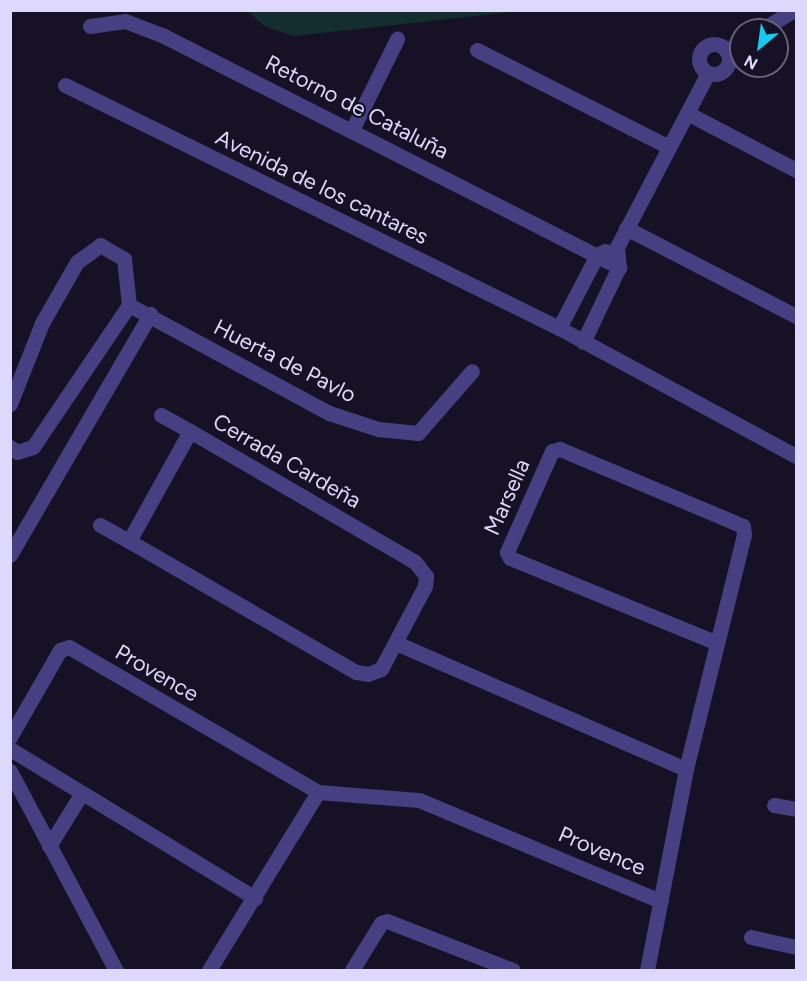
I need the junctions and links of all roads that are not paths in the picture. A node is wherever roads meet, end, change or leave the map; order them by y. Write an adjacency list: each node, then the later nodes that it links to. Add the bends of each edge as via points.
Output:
1 (90, 26): 9 (street, Retorno de Cataluña, via 125,21 162,35)
2 (397, 39): 9 (street)
3 (729, 49): 5 (street)
4 (477, 50): 10 (street)
5 (726, 51): 6 (street, via 727,66 715,74); 6 (street, via 712,45 700,53 702,68)
6 (708, 73): 8 (street)
7 (65, 85): 19 (street, Avenida de los cantares)
8 (687, 113): 10 (street); 11 (street)
9 (352, 130): 14 (street, Retorno de Cataluña)
10 (669, 147): 12 (street)
11 (796, 170)
12 (626, 228): 13 (street); 18 (street)
13 (617, 247): 14 (street); 15 (street)
14 (597, 255): 15 (street, Retorno de Cataluña); 19 (street)
15 (619, 267): 20 (street)
16 (129, 305): 17 (street, Huerta de Pavlo); 22 (street, via 124,259 100,245 77,262 42,323); 25 (street, via 33,447 17,452)
17 (150, 314): 21 (street, Huerta de Pavlo, via 329,413 378,429 418,433); 29 (street)
18 (796, 316)
19 (559, 328): 20 (street, Avenida de los cantares)
20 (583, 342): 26 (street, Avenida de los cantares)
21 (472, 371)
22 (10, 404)
23 (161, 415): 24 (street)
24 (190, 431): 28 (street, Cerrada Cardeña); 31 (street, Cerrada Cardeña, via 423,568 425,586)
25 (10, 447)
26 (796, 456)
27 (100, 525): 28 (street)
28 (129, 542): 31 (street, Cerrada Cardeña, via 356,672 368,674 381,669)
29 (10, 555)
30 (715, 642): 30 (street, Marsella, via 743,526 560,449 552,451 507,552 510,558); 34 (street, Marsella)
31 (396, 643): 34 (street)
32 (10, 737): 36 (street, Provence, via 60,650 69,647)
33 (10, 749): 37 (street)
34 (686, 769): 42 (street, Marsella)
35 (10, 771): 40 (street)
36 (318, 792): 41 (street); 42 (street, Provence, via 418,800)
37 (82, 793): 40 (street); 41 (street)
38 (774, 805): 39 (street)
39 (796, 809)
40 (49, 846): 45 (street)
41 (255, 898): 46 (street)
42 (661, 901): 49 (street, Marsella)
43 (751, 937): 44 (street)
44 (796, 947)
45 (116, 970)
46 (209, 970)
47 (352, 970): 48 (street, via 381,923 387,921)
48 (513, 970)
49 (647, 970)

